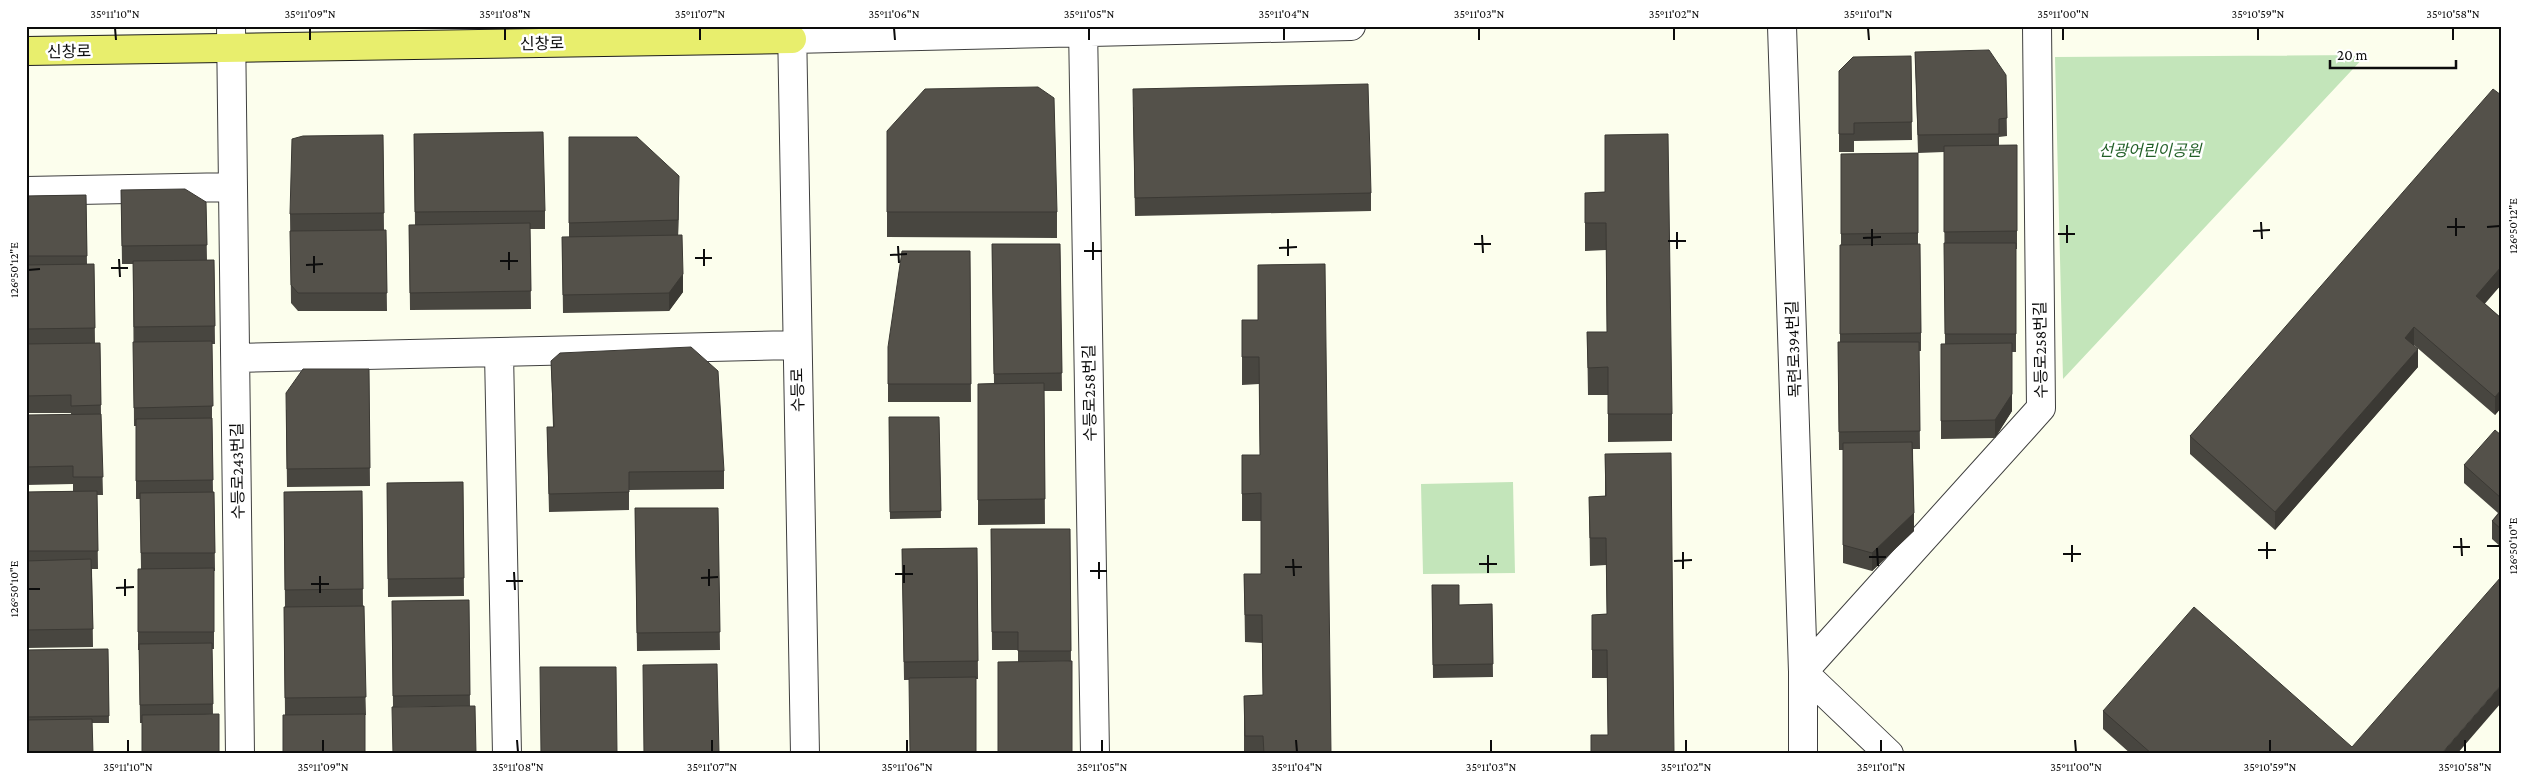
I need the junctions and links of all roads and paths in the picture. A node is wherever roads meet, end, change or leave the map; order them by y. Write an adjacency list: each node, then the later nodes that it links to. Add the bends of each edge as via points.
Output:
1 (1351, 26): 4 (street)
2 (1782, 26): 13 (street, 목련로394번길)
3 (2037, 26): 13 (street, 수등로258번길, via 2041,408)
4 (1083, 29): 5 (street); 17 (street, 수등로258번길)
5 (792, 33): 6 (main road, 신창로); 10 (street, 수등로)
6 (231, 37): 7 (main road, 신창로); 8 (street, 수등로243번길)
7 (26, 51)
8 (233, 188): 9 (street); 12 (street, 수등로243번길)
9 (26, 191)
10 (796, 345): 11 (street); 16 (street, 수등로)
11 (499, 353): 12 (street); 15 (street)
12 (236, 358): 14 (street, 수등로243번길)
13 (1803, 672): 18 (street, 목련로394번길); 19 (street)
14 (240, 754)
15 (507, 754)
16 (805, 754)
17 (1095, 754)
18 (1803, 754)
19 (1890, 754)

